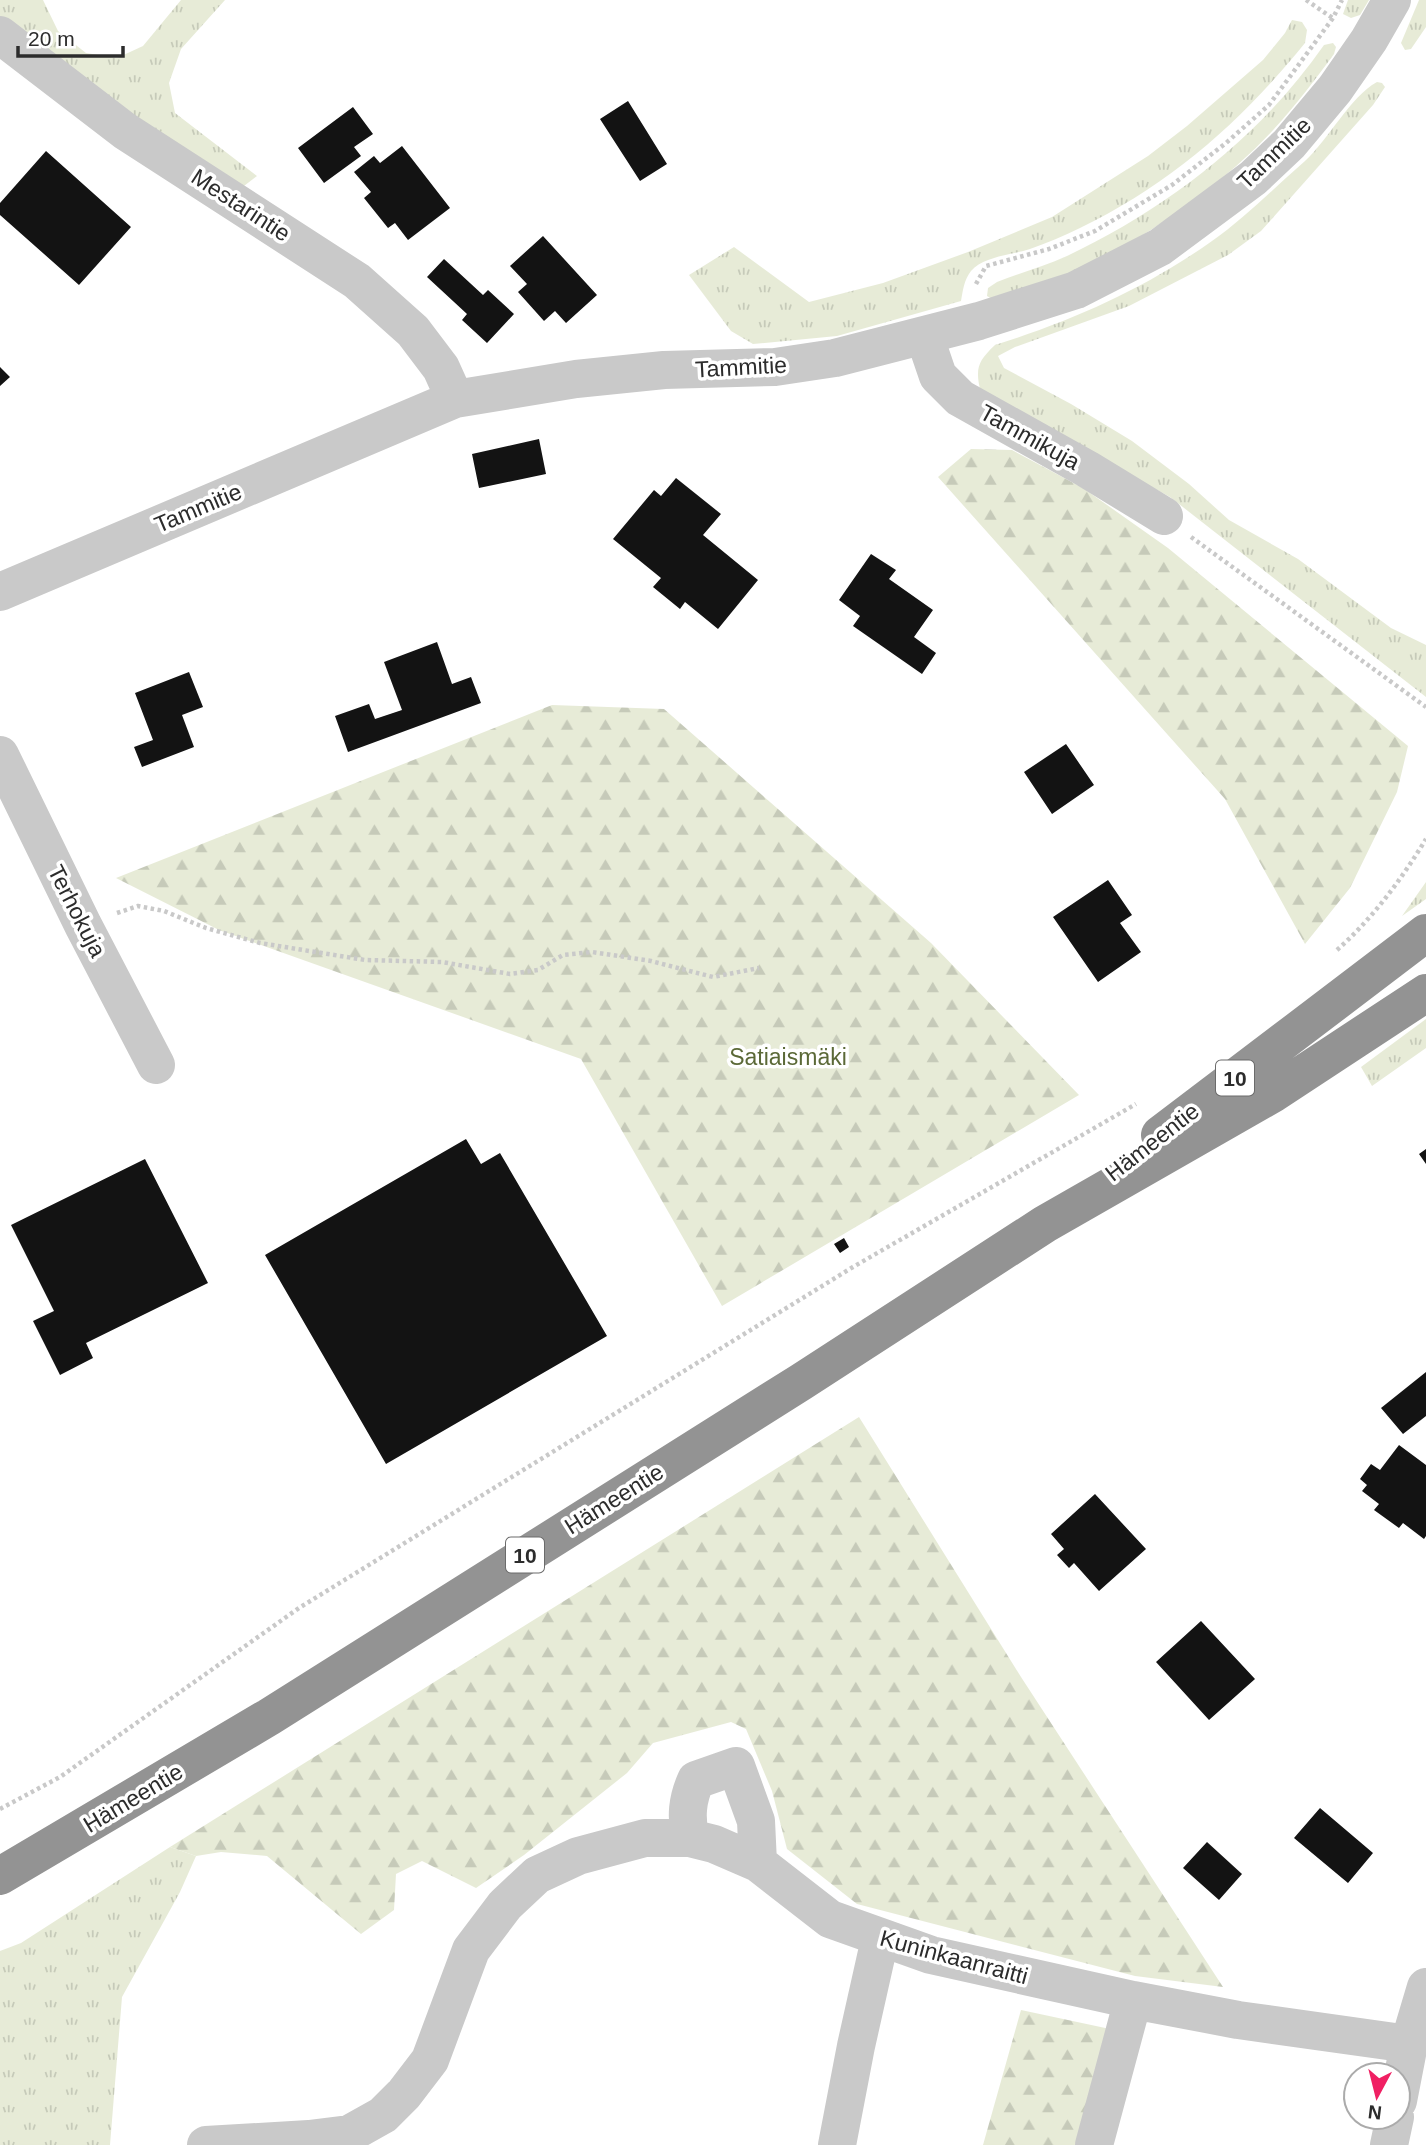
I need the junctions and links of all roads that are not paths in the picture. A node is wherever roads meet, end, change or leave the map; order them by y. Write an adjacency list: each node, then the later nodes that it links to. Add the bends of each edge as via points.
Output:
1 (1392, 0): 3 (street, Tammitie, via 1335,89 1289,144 1253,178 1160,247 1076,290)
2 (0, 36): 4 (street, Mestarintie, via 125,131 357,281 413,331 441,368)
3 (924, 335): 4 (street, Tammitie, via 835,358 775,367 651,371); 5 (street, Tammikuja, via 938,376 960,398)
4 (455, 399): 6 (street, Tammitie)
5 (1164, 516)
6 (0, 592)
7 (0, 755): 10 (street, Terhokuja)
8 (1426, 933): 11 (highway, Hämeentie / 10)
9 (1426, 993): 11 (highway, Hämeentie / 10, via 1275,1093)
10 (156, 1065)
11 (1045, 1224): 14 (highway, Hämeentie / 10, via 269,1717)
12 (690, 1838): 13 (street, Kuninkaanraitti); 13 (street, via 688,1796 696,1780 736,1766 756,1821); 20 (street, Kuninkaanraitti, via 645,1838 578,1856 537,1875 505,1905 471,1950 430,2060 383,2115 349,2134)
13 (758, 1863): 15 (street, Kuninkaanraitti, via 830,1919)
14 (0, 1876)
15 (880, 1939): 17 (street, Kuninkaanraitti, via 931,1955); 21 (street)
16 (1426, 1987): 18 (street)
17 (1133, 2000): 18 (street, Kuninkaanraitti); 22 (street)
18 (1409, 2044): 19 (street)
19 (1406, 2061)
20 (206, 2145)
21 (837, 2145)
22 (1094, 2145)

